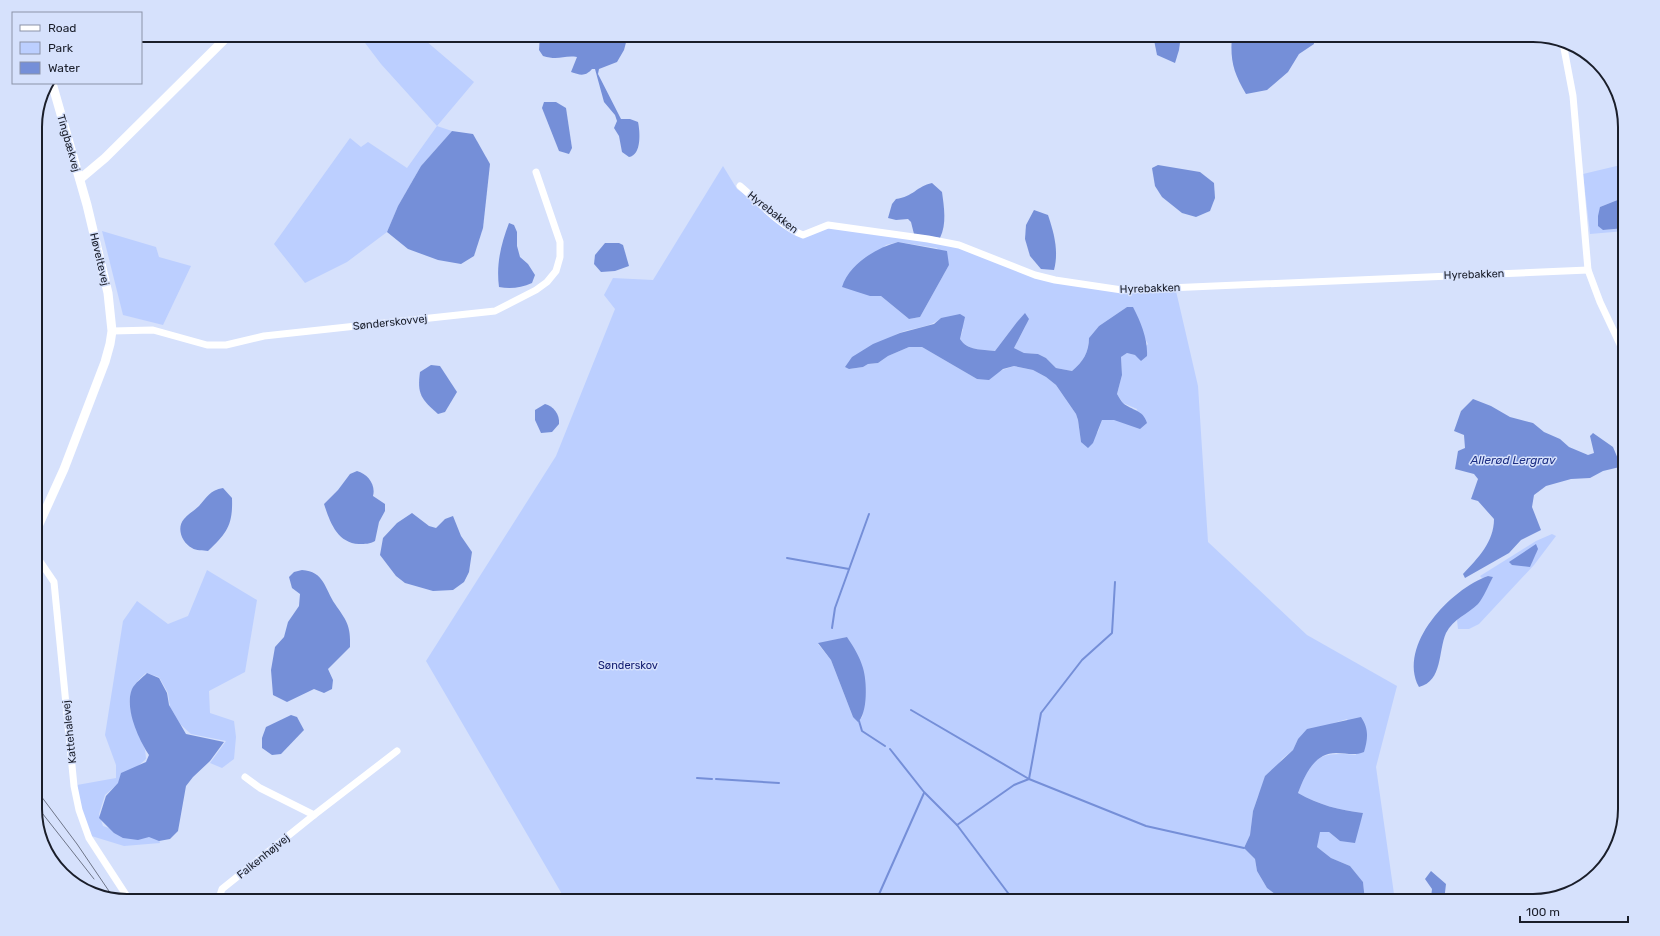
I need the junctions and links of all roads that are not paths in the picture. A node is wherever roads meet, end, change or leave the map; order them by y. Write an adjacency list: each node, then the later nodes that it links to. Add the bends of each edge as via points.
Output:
1 (222, 42): 5 (street)
2 (1564, 48): 7 (street, via 1573,96)
3 (53, 86): 5 (street, Tingbækvej)
4 (536, 172): 8 (street, Sønderskovvej, via 560,242 560,257 556,271 536,290 495,311 264,336 226,345 207,345 153,330)
5 (80, 179): 8 (street, Høveltevej, via 108,294)
6 (740, 186): 7 (street, Hyrebakken, via 790,228 803,235 828,225 928,239 959,246 1035,275 1122,290)
7 (1588, 270): 9 (street)
8 (112, 330): 10 (street, Høveltevej, via 102,369 64,469)
9 (1618, 340)
10 (42, 518)
11 (42, 564): 15 (street, Kattehalevej, via 54,582 74,786 79,810 89,838)
12 (397, 751): 14 (street, Falkenhøjvej)
13 (245, 777): 14 (street, via 260,788)
14 (314, 815): 16 (street, Falkenhøjvej, via 222,890)
15 (125, 894)
16 (221, 894)

